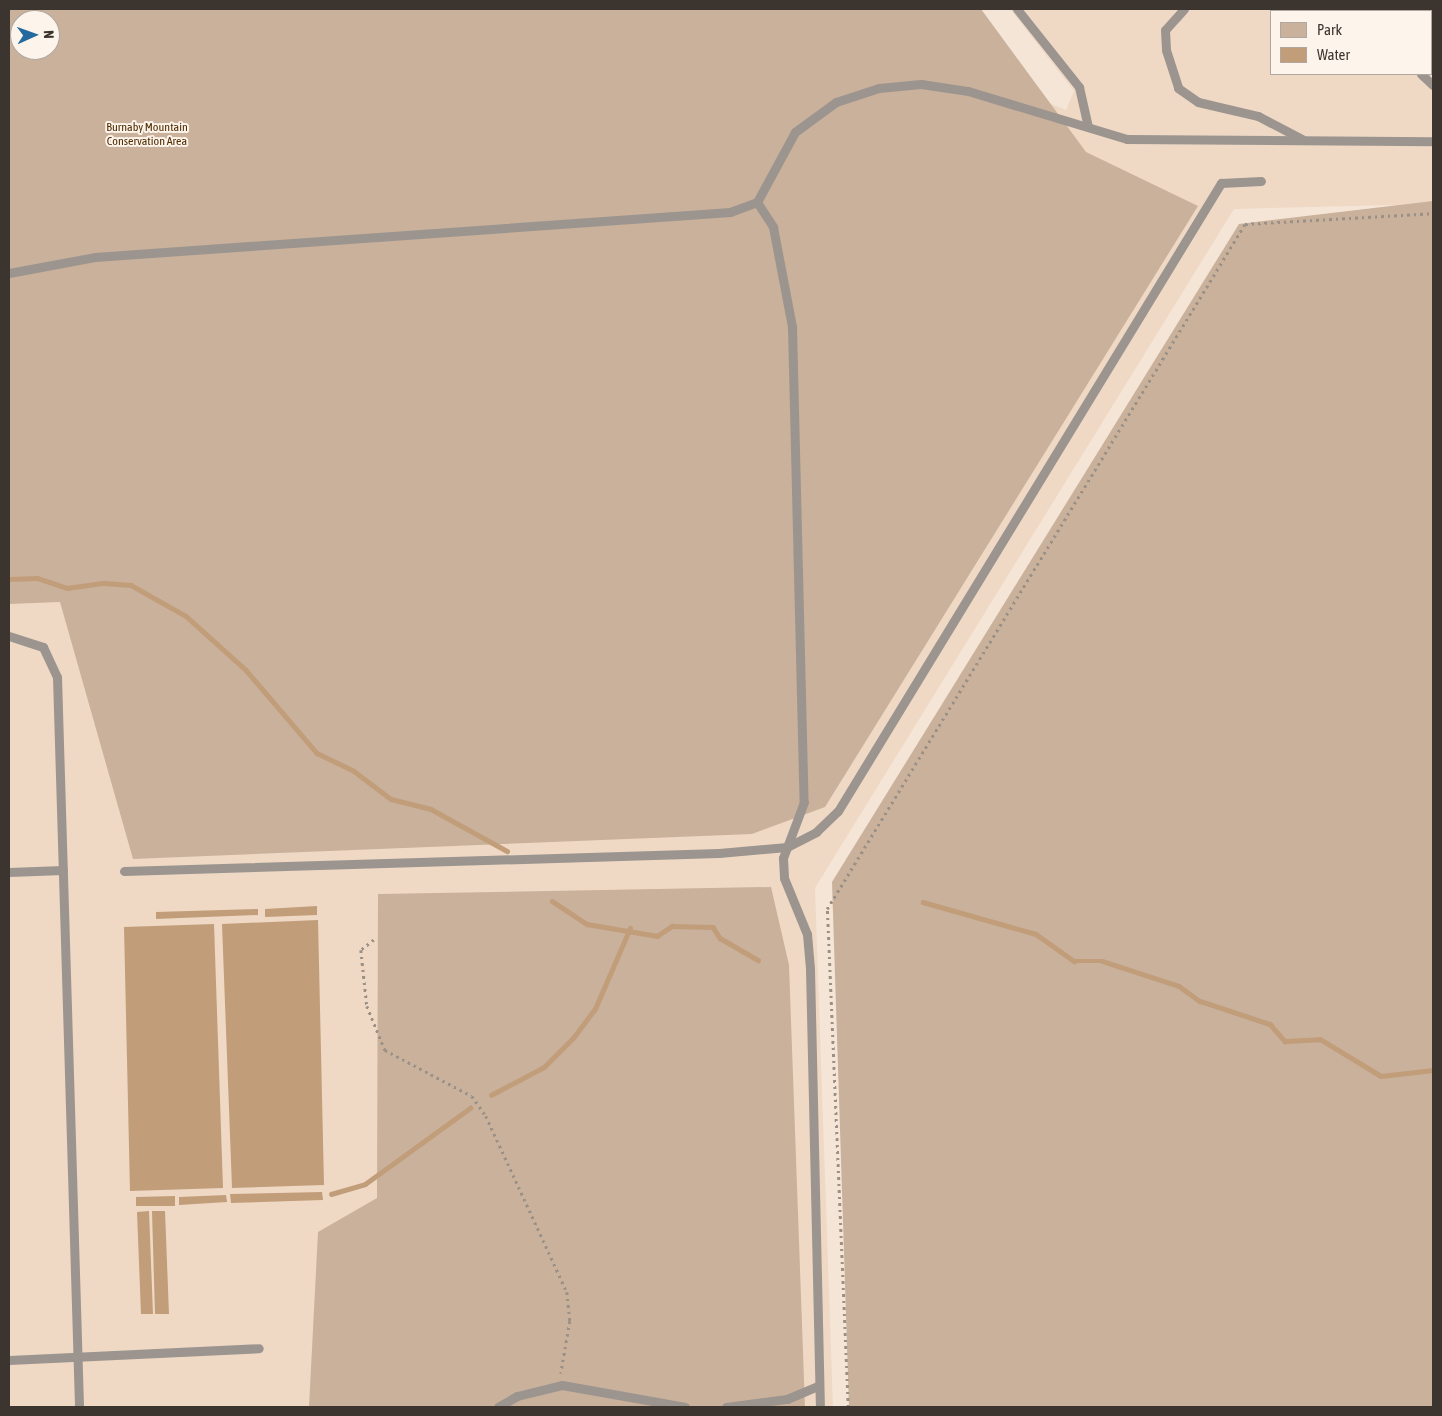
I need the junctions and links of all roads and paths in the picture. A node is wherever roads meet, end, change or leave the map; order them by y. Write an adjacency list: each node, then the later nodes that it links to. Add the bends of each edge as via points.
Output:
1 (1017, 9): 5 (lane, via 1079,87)
2 (1184, 9): 6 (lane, via 1165,30 1166,50 1178,88 1198,102 1258,116)
3 (1422, 75): 4 (lane)
4 (1433, 85)
5 (1088, 127): 6 (lane, via 1127,139 1160,142); 9 (lane, via 952,88 921,84 879,88 836,102 795,132)
6 (1304, 140): 7 (lane)
7 (1433, 141)
8 (1261, 181): 13 (lane, via 1221,183 1168,276 984,565 838,810 816,832)
9 (757, 202): 11 (lane, via 730,212 95,257); 13 (lane, via 773,227 792,327 804,802 795,837)
10 (1433, 213): 28 (path, via 1245,224 827,909)
11 (9, 273)
12 (9, 636): 14 (lane, via 43,647 57,677)
13 (787, 846): 15 (lane, via 690,854); 22 (lane, via 784,878 807,934 810,969)
14 (63, 870): 16 (lane); 19 (lane)
15 (124, 871)
16 (9, 872)
17 (374, 940): 21 (path, via 361,950 367,1006 385,1050 472,1096 486,1116 567,1292 566,1349 560,1376)
18 (259, 1348): 19 (lane)
19 (77, 1357): 20 (lane); 23 (lane)
20 (9, 1360)
21 (550, 1386): 24 (lane); 25 (lane, via 588,1387 649,1404)
22 (818, 1386): 26 (lane, via 787,1399); 27 (lane)
23 (79, 1407)
24 (498, 1407)
25 (685, 1407)
26 (726, 1407)
27 (820, 1407)
28 (848, 1407)

